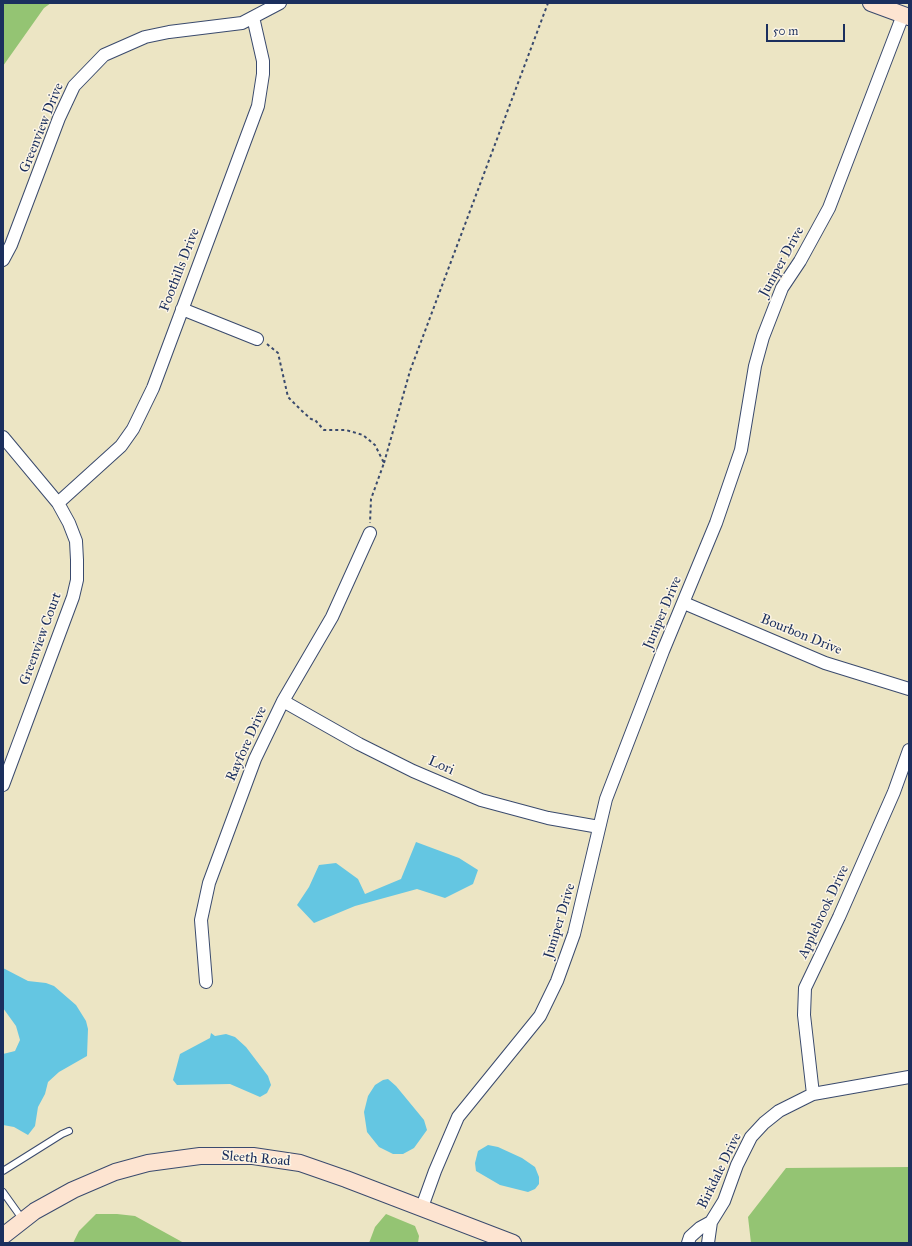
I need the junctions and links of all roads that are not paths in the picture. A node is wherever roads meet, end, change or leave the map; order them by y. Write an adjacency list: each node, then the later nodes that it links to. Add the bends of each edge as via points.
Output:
1 (280, 3): 4 (street, Greenview Drive)
2 (871, 3): 3 (street)
3 (906, 16): 11 (street, Juniper Drive, via 828,208 800,261 782,288 767,324 755,366 741,450 716,524)
4 (254, 17): 5 (street, Greenview Drive, via 242,23 146,37 104,55 85,73 74,86 59,118); 6 (street, Foothills Drive, via 264,74 258,106)
5 (3, 260)
6 (182, 309): 7 (street); 9 (street, Foothills Drive, via 153,388 133,429 122,446)
7 (257, 339)
8 (3, 436): 9 (street, Greenview Court)
9 (58, 503): 15 (street, Greenview Court, via 76,540 77,580 73,597)
10 (370, 533): 13 (street, Rayfore Drive, via 332,617)
11 (684, 603): 12 (street, Bourbon Drive, via 825,663); 16 (street, Juniper Drive, via 628,738 606,798)
12 (909, 689)
13 (283, 701): 16 (street, Lori, via 413,771 481,800 548,818); 17 (street, Rayfore Drive, via 255,759 207,890 201,920)
14 (909, 750): 19 (street, Applebrook Drive, via 894,792 840,917 805,988 804,1015)
15 (3, 785)
16 (599, 827): 23 (street, Juniper Drive, via 589,879 574,934 557,981 540,1016 458,1117)
17 (206, 982)
18 (909, 1077): 19 (street, Birkdale Drive)
19 (814, 1094): 25 (street, Birkdale Drive, via 779,1111 751,1138 737,1165 724,1201)
20 (69, 1132): 21 (lane)
21 (3, 1170)
22 (3, 1192): 24 (lane)
23 (422, 1207): 24 (street, Sleeth Road, via 300,1163 253,1156 200,1156 148,1163 115,1172 73,1190); 27 (street, Sleeth Road)
24 (23, 1220): 26 (street, Sleeth Road)
25 (711, 1222): 28 (street, Birkdale Drive, via 690,1237); 29 (street, Birkdale Drive)
26 (3, 1236)
27 (513, 1243)
28 (688, 1243)
29 (708, 1243)

